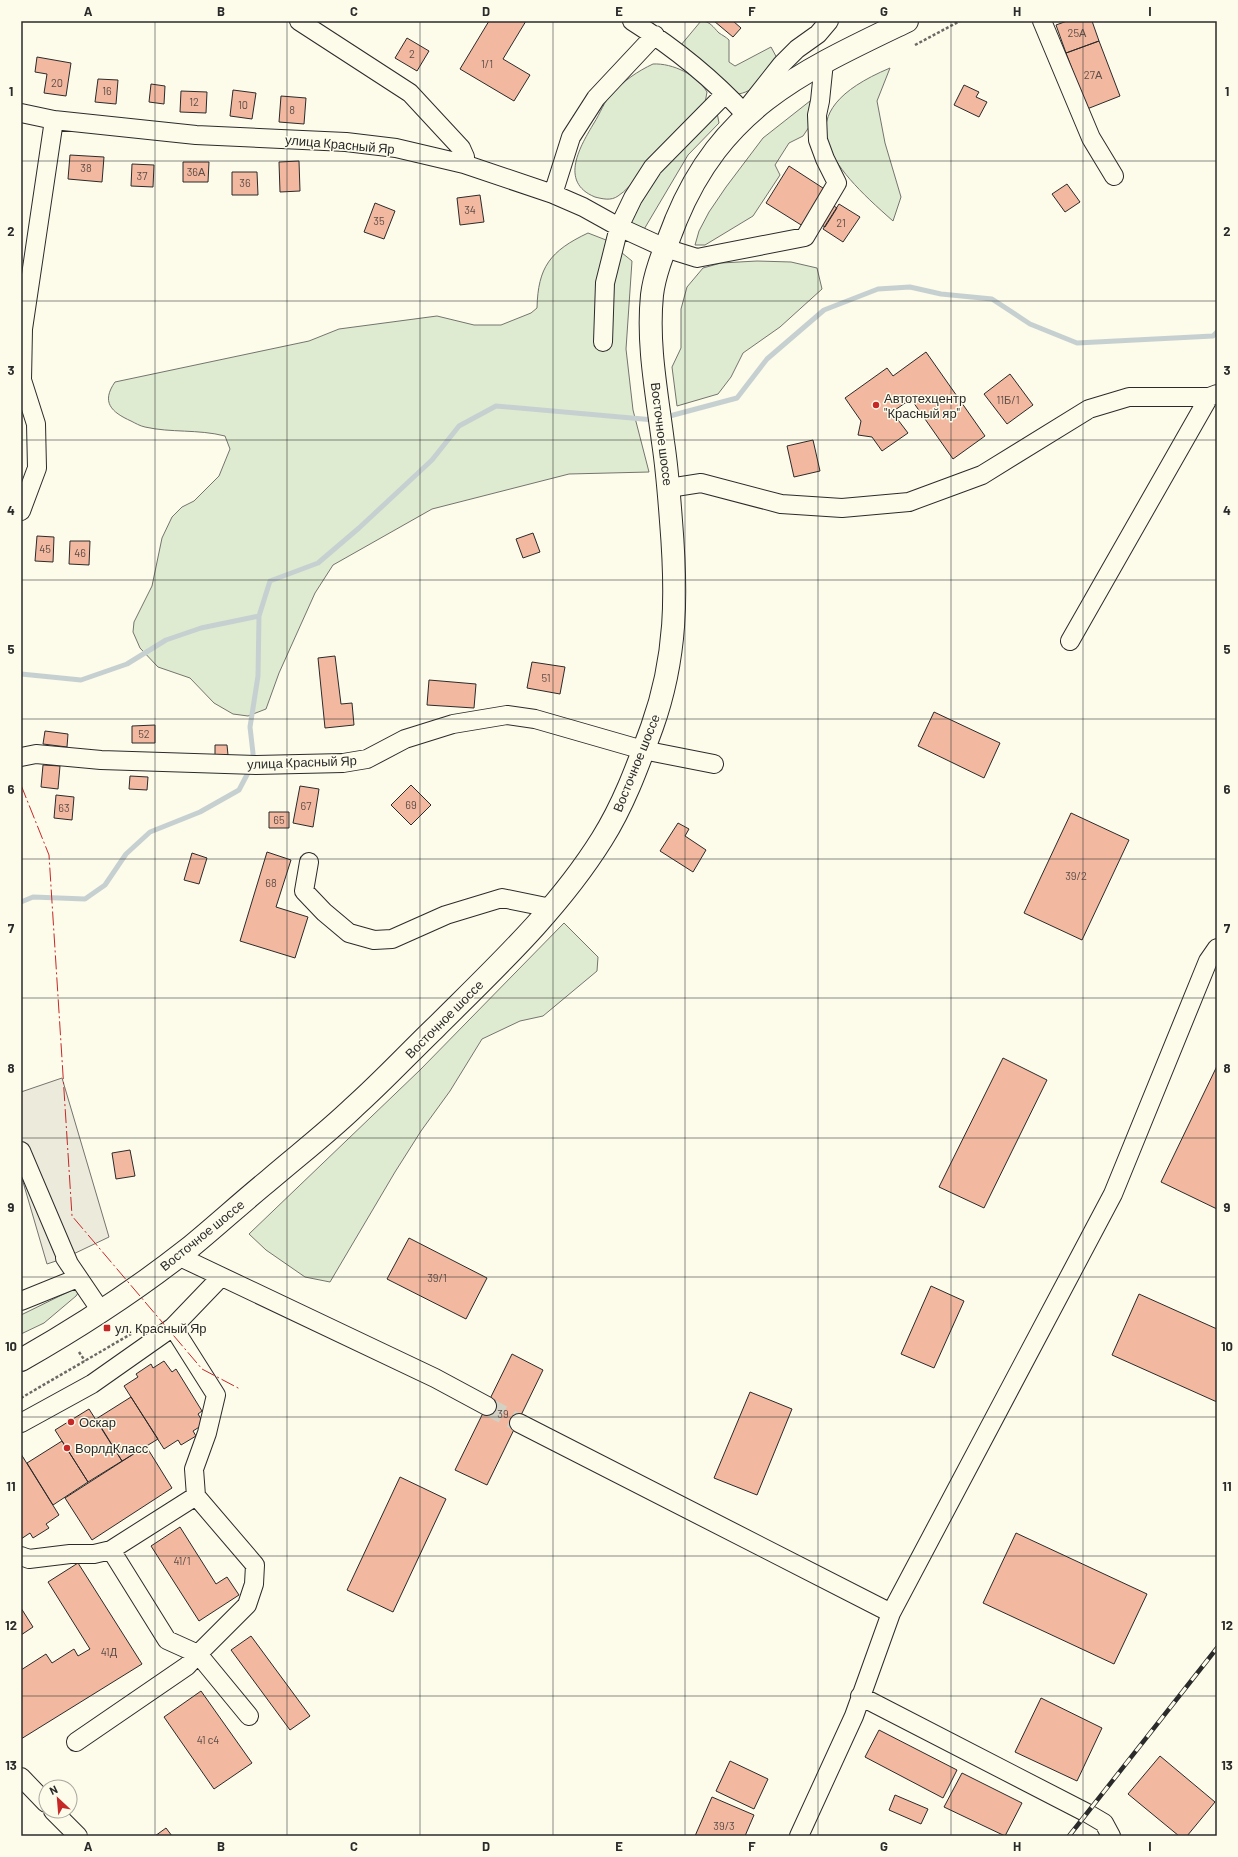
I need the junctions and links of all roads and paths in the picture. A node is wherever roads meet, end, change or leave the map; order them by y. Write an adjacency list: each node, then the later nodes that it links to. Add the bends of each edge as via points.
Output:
1 (299, 21): 14 (street, via 410,93 461,148)
2 (632, 21): 7 (street)
3 (829, 21): 12 (street, via 818,34 782,64)
4 (907, 21): 9 (main road, Восточное шоссе)
5 (960, 21): 8 (path)
6 (1042, 21): 15 (street, via 1091,138)
7 (655, 35): 10 (street); 16 (street, via 596,98 572,137)
8 (915, 45)
9 (824, 62): 12 (main road, Восточное шоссе); 18 (street, улица Красный Яр, via 817,115 818,140 837,183 805,237 697,258)
10 (725, 94): 12 (street); 17 (street, via 654,167 633,198)
11 (21, 113): 13 (street, улица Красный Яр)
12 (745, 114): 18 (main road, Восточное шоссе, via 717,146 684,201)
13 (54, 120): 14 (street, улица Красный Яр, via 196,135 346,142 396,148); 22 (street, via 21,349 22,380 36,424 37,468)
14 (464, 164): 16 (street, улица Красный Яр)
15 (1114, 176)
16 (553, 194): 17 (street, улица Красный Яр)
17 (619, 227): 18 (street, улица Красный Яр); 19 (street, via 605,283)
18 (665, 248): 21 (main road, Восточное шоссе, via 652,292 651,338)
19 (603, 342)
20 (1213, 396): 21 (street, via 1130,397 1089,409 982,475 909,502 842,508 780,504 701,483); 23 (street)
21 (669, 488): 24 (main road, Восточное шоссе, via 675,585 674,626 667,673)
22 (21, 511)
23 (1070, 641)
24 (643, 750): 25 (street, улица Красный Яр, via 535,719 507,715 453,724 405,739 367,760 344,763 256,765 101,760 36,754); 26 (street, улица Красный Яр); 28 (main road, Восточное шоссе, via 622,805 602,839)
25 (21, 757)
26 (714, 764)
27 (309, 862): 28 (street, via 304,891 324,912 350,933 374,940 392,939 446,914 502,898)
28 (550, 908): 31 (main road, Восточное шоссе, via 527,936 352,1109)
29 (1217, 948): 48 (street, via 1208,961 1113,1194)
30 (21, 1151): 32 (street)
31 (178, 1256): 33 (street); 35 (main road, Восточное шоссе)
32 (71, 1267): 34 (street); 35 (street)
33 (221, 1277): 36 (street); 42 (street, via 435,1378)
34 (21, 1301)
35 (102, 1311): 39 (main road, Восточное шоссе)
36 (173, 1327): 43 (street, via 92,1384); 45 (street, via 216,1395 207,1433 194,1469)
37 (137, 1330): 40 (path)
38 (79, 1352): 40 (path)
39 (21, 1360)
40 (85, 1362): 41 (path)
41 (21, 1398)
42 (487, 1406)
43 (21, 1423)
44 (519, 1423): 48 (street)
45 (196, 1496): 46 (street); 49 (street, via 255,1565 254,1584 247,1605)
46 (111, 1550): 47 (street, via 94,1554 28,1559); 49 (street, via 167,1640)
47 (21, 1556)
48 (891, 1612): 50 (street)
49 (198, 1654): 51 (street); 52 (street, via 187,1666)
50 (860, 1696): 57 (street, via 854,1716); 58 (street, via 1087,1813 1104,1823)
51 (249, 1716)
52 (76, 1742)
53 (21, 1778): 54 (street)
54 (38, 1795)
55 (61, 1819): 56 (street)
56 (78, 1836)
57 (799, 1836)
58 (1111, 1836)

